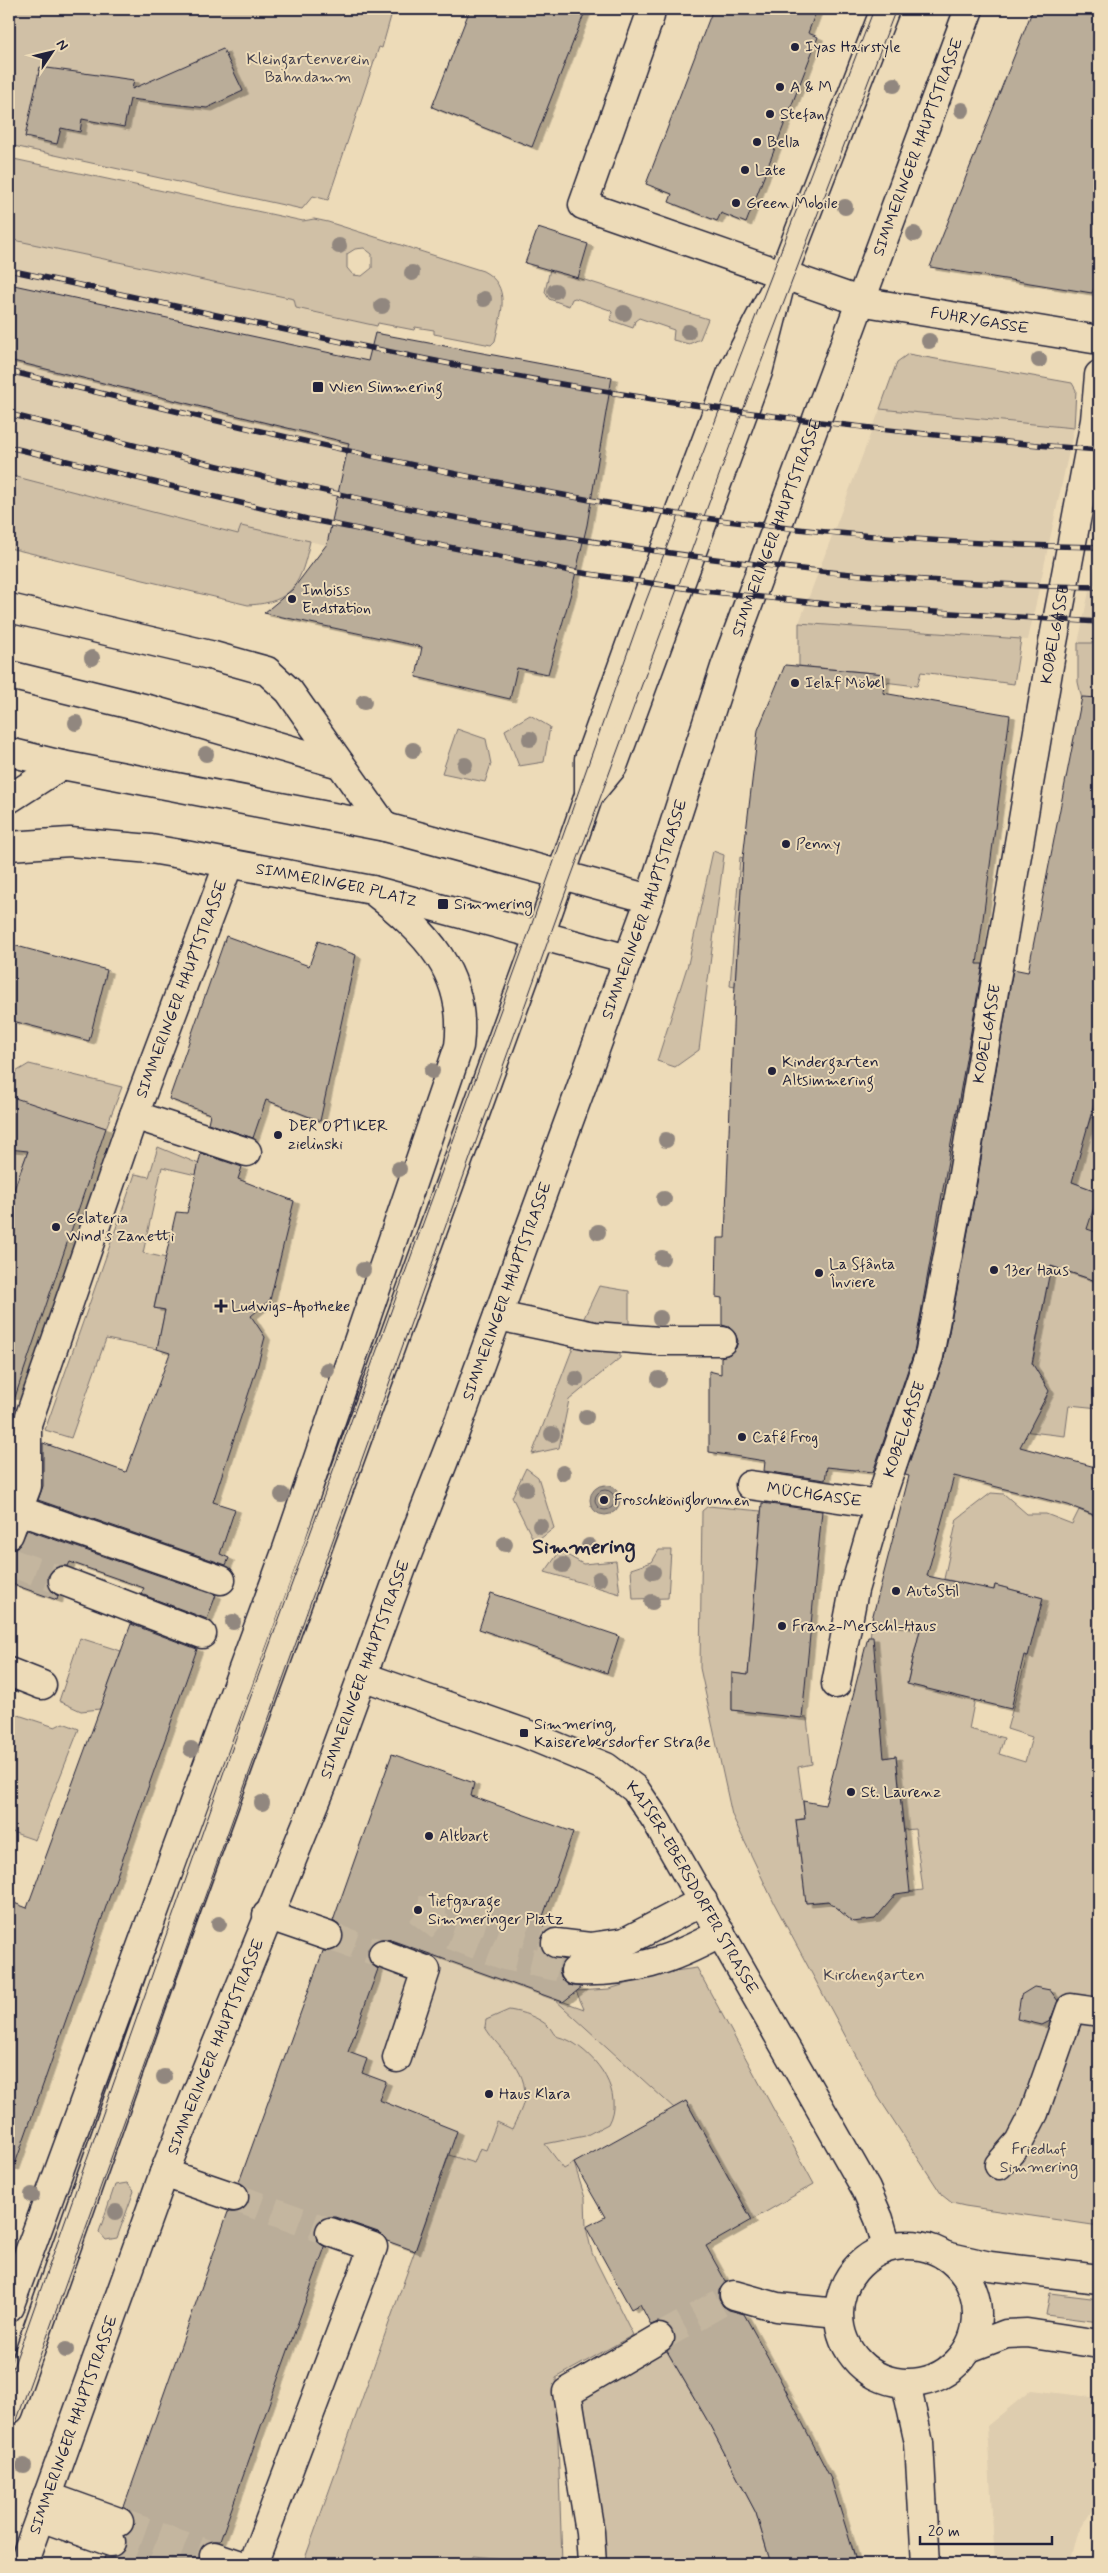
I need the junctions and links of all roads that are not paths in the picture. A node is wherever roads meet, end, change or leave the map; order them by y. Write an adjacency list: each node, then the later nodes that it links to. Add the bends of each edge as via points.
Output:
1 (885, 9): 4 (main road)
2 (968, 9): 5 (main road, SIMMERINGER HAUPTSTRASSE)
3 (650, 16): 4 (main road, FUHRYGASSE, via 583,205)
4 (783, 274): 5 (main road, FUHRYGASSE); 17 (main road, via 758,372 613,766 589,795)
5 (859, 301): 6 (main road, FUHRYGASSE); 19 (main road, SIMMERINGER HAUPTSTRASSE, via 725,668)
6 (1099, 340)
7 (1099, 374): 27 (main road, KOBELGASSE, via 1095,420 1052,648 930,1356)
8 (9, 608): 11 (main road, via 210,655 267,672 289,691)
9 (9, 675): 11 (main road, via 148,709)
10 (9, 752): 12 (main road)
11 (340, 764): 14 (main road)
12 (62, 765): 13 (main road); 14 (main road)
13 (9, 799)
14 (385, 827): 17 (main road)
15 (9, 846): 16 (main road, SIMMERINGER PLATZ, via 70,842 151,849)
16 (228, 863): 18 (main road, SIMMERINGER PLATZ); 22 (main road, SIMMERINGER HAUPTSTRASSE)
17 (561, 874): 19 (main road); 20 (main road)
18 (372, 890): 20 (main road, SIMMERINGER PLATZ); 53 (main road, via 424,937 455,984 460,1003 459,1046 287,1549)
19 (650, 898): 21 (main road, SIMMERINGER HAUPTSTRASSE)
20 (540, 935): 21 (main road, SIMMERINGER PLATZ); 59 (main road, via 185,1912)
21 (628, 958): 24 (main road, SIMMERINGER HAUPTSTRASSE)
22 (134, 1115): 23 (main road, SIMMERINGER HAUPTSTRASSE); 28 (main road, SIMMERINGER HAUPTSTRASSE, via 27,1424 27,1486)
23 (247, 1152)
24 (498, 1316): 25 (main road, via 594,1336); 33 (main road, SIMMERINGER HAUPTSTRASSE)
25 (722, 1341)
26 (750, 1485): 27 (main road, MÜCHGASSE)
27 (879, 1504): 34 (main road, KOBELGASSE, via 854,1590)
28 (13, 1522): 29 (main road)
29 (221, 1580)
30 (64, 1581): 31 (main road)
31 (202, 1634)
32 (9, 1672): 35 (main road)
33 (362, 1676): 36 (main road, KAISER-EBERSDORFER STRASSE, via 524,1733 606,1767 634,1789 646,1804); 37 (main road, SIMMERINGER HAUPTSTRASSE, via 322,1786)
34 (836, 1684)
35 (42, 1685)
36 (703, 1901): 38 (main road, KAISER-EBERSDORFER STRASSE); 40 (main road, via 625,1942 590,1947)
37 (268, 1915): 39 (main road); 46 (main road, SIMMERINGER HAUPTSTRASSE)
38 (721, 1933): 42 (main road, via 695,1948 626,1971); 49 (main road, KAISER-EBERSDORFER STRASSE, via 866,2189)
39 (328, 1936)
40 (556, 1943)
41 (383, 1954): 44 (main road, via 426,1970)
42 (575, 1971)
43 (1099, 2012): 45 (main road, via 1071,2008 1034,2113 1019,2142)
44 (397, 2058)
45 (999, 2166)
46 (164, 2173): 47 (main road); 60 (main road, SIMMERINGER HAUPTSTRASSE)
47 (234, 2197)
48 (330, 2232): 63 (main road, via 373,2247)
49 (887, 2248): 50 (main road, via 908,2245 928,2248); 54 (main road, via 868,2257 852,2272 842,2291)
50 (946, 2256): 51 (main road, via 990,2266); 57 (main road, via 962,2270 974,2294 976,2328)
51 (1099, 2279)
52 (734, 2296): 54 (main road, via 777,2307)
53 (9, 2308)
54 (838, 2312): 58 (main road, via 841,2334 850,2354 865,2370 884,2380)
55 (659, 2338): 64 (main road, via 567,2392 591,2539)
56 (1099, 2344): 57 (main road, via 1027,2333 1006,2334)
57 (969, 2348): 58 (main road, via 942,2374 924,2382)
58 (906, 2384): 65 (main road, via 919,2443)
59 (9, 2410)
60 (44, 2506): 61 (main road); 62 (main road, SIMMERINGER HAUPTSTRASSE)
61 (114, 2532)
62 (23, 2564)
63 (252, 2564)
64 (592, 2564)
65 (926, 2564)

